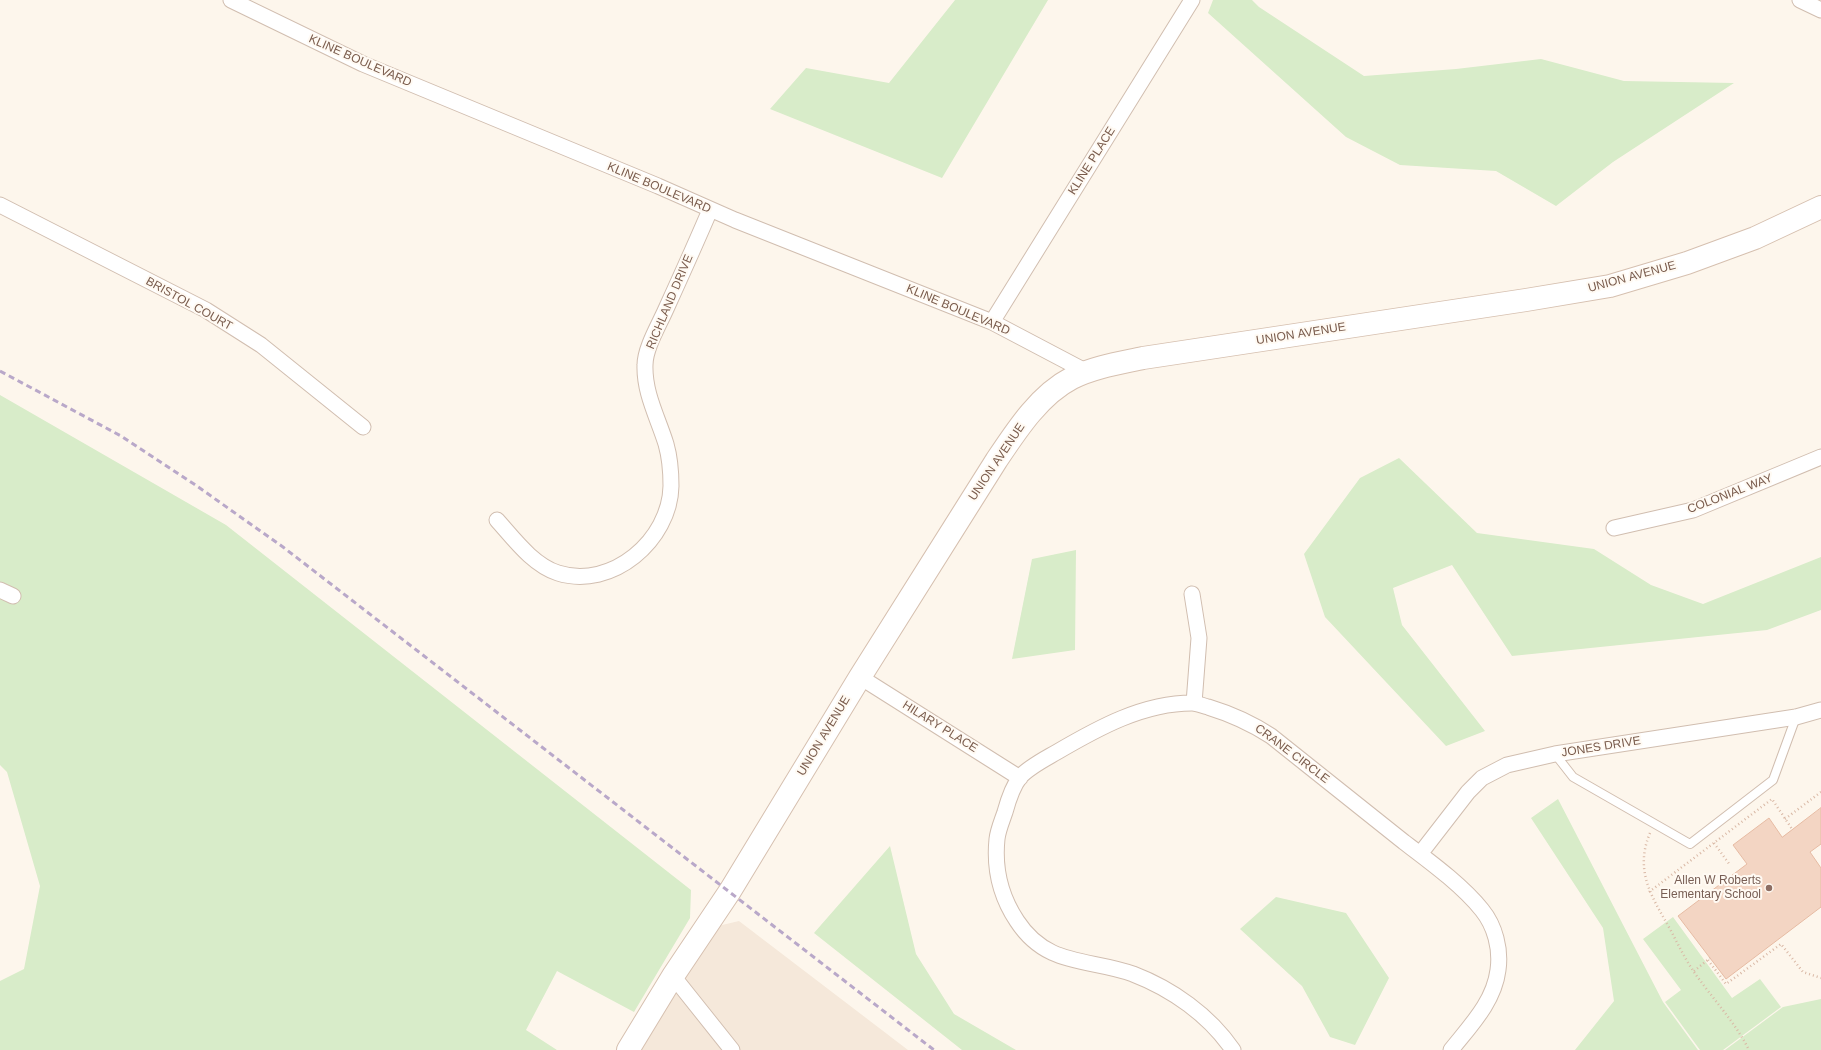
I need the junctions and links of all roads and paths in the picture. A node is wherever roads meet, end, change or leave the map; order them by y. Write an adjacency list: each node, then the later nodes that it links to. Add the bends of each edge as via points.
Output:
1 (231, 0): 7 (street, KLINE BOULEVARD, via 363,64)
2 (1192, 0): 8 (street, KLINE PLACE)
3 (1800, 0): 4 (street)
4 (1821, 10)
5 (0, 205): 10 (street, BRISTOL COURT, via 206,310 261,345)
6 (1821, 207): 9 (main road, UNION AVENUE, via 1747,241 1687,263 1610,286 1143,358)
7 (710, 210): 8 (street, KLINE BOULEVARD); 12 (street, RICHLAND DRIVE, via 652,338 645,365 648,393 666,445 670,466 668,504 652,538 637,554 620,566 599,575 573,576 557,573 538,563)
8 (992, 322): 9 (street, KLINE BOULEVARD)
9 (1087, 372): 15 (main road, UNION AVENUE, via 1072,378 1056,390 1012,435)
10 (363, 427)
11 (1821, 457): 13 (street, COLONIAL WAY, via 1693,510)
12 (497, 520)
13 (1614, 528)
14 (1192, 594): 16 (street, via 1199,638)
15 (860, 677): 20 (street, HILARY PLACE); 31 (main road, UNION AVENUE, via 730,892)
16 (1194, 703): 20 (street, CRANE CIRCLE, via 1167,705 1134,713 1086,734 1041,761); 27 (street, CRANE CIRCLE, via 1236,716 1271,736)
17 (1821, 710): 18 (street, JONES DRIVE)
18 (1796, 717): 19 (street, JONES DRIVE); 25 (lane, via 1773,780)
19 (1555, 754): 23 (lane, via 1573,777); 27 (street, JONES DRIVE, via 1507,765 1482,778)
20 (1020, 778): 35 (street, CRANE CIRCLE, via 1008,801 997,838 997,870 1004,898 1018,922 1035,941 1052,953 1070,960 1131,974 1175,994 1213,1025)
21 (1821, 792): 22 (path)
22 (1785, 819): 24 (path); 26 (path, via 1772,799)
23 (1654, 823): 25 (lane, via 1690,844); 29 (path, via 1645,844 1643,865)
24 (1792, 829)
25 (1706, 831): 26 (path)
26 (1714, 843): 28 (path); 29 (path)
27 (1420, 854): 36 (street, CRANE CIRCLE, via 1483,911 1495,934 1498,952 1495,987 1485,1006)
28 (1730, 865)
29 (1649, 892): 30 (path)
30 (1694, 971): 32 (path, via 1709,959 1726,984 1781,944 1803,972); 37 (path)
31 (673, 976): 33 (main road, UNION AVENUE); 34 (street)
32 (1821, 978)
33 (628, 1050)
34 (732, 1050)
35 (1233, 1050)
36 (1451, 1050)
37 (1749, 1050)

